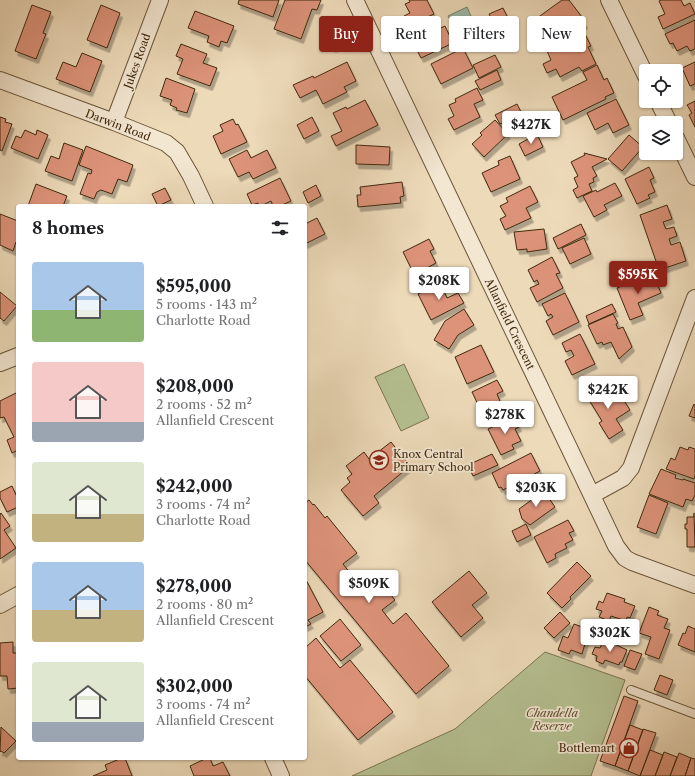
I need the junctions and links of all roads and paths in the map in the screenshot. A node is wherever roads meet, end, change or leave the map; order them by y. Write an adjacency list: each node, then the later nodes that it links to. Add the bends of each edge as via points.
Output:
1 (160, 0): 6 (street, Jukes Road)
2 (356, 0): 13 (street, Allanfield Crescent)
3 (610, 0): 4 (street)
4 (640, 64)
5 (0, 80): 6 (street, Darwin Road)
6 (114, 122): 9 (street, Darwin Road, via 166,143 177,152)
7 (683, 153): 8 (street)
8 (695, 178)
9 (204, 204)
10 (695, 298): 13 (street, via 631,468 623,478)
11 (16, 357): 12 (street)
12 (0, 363)
13 (592, 495): 14 (street, Allanfield Crescent, via 625,558)
14 (695, 585)
15 (16, 596): 16 (street)
16 (0, 605)
17 (631, 690): 18 (lane)
18 (695, 714)
19 (274, 760): 20 (street)
20 (281, 776)

